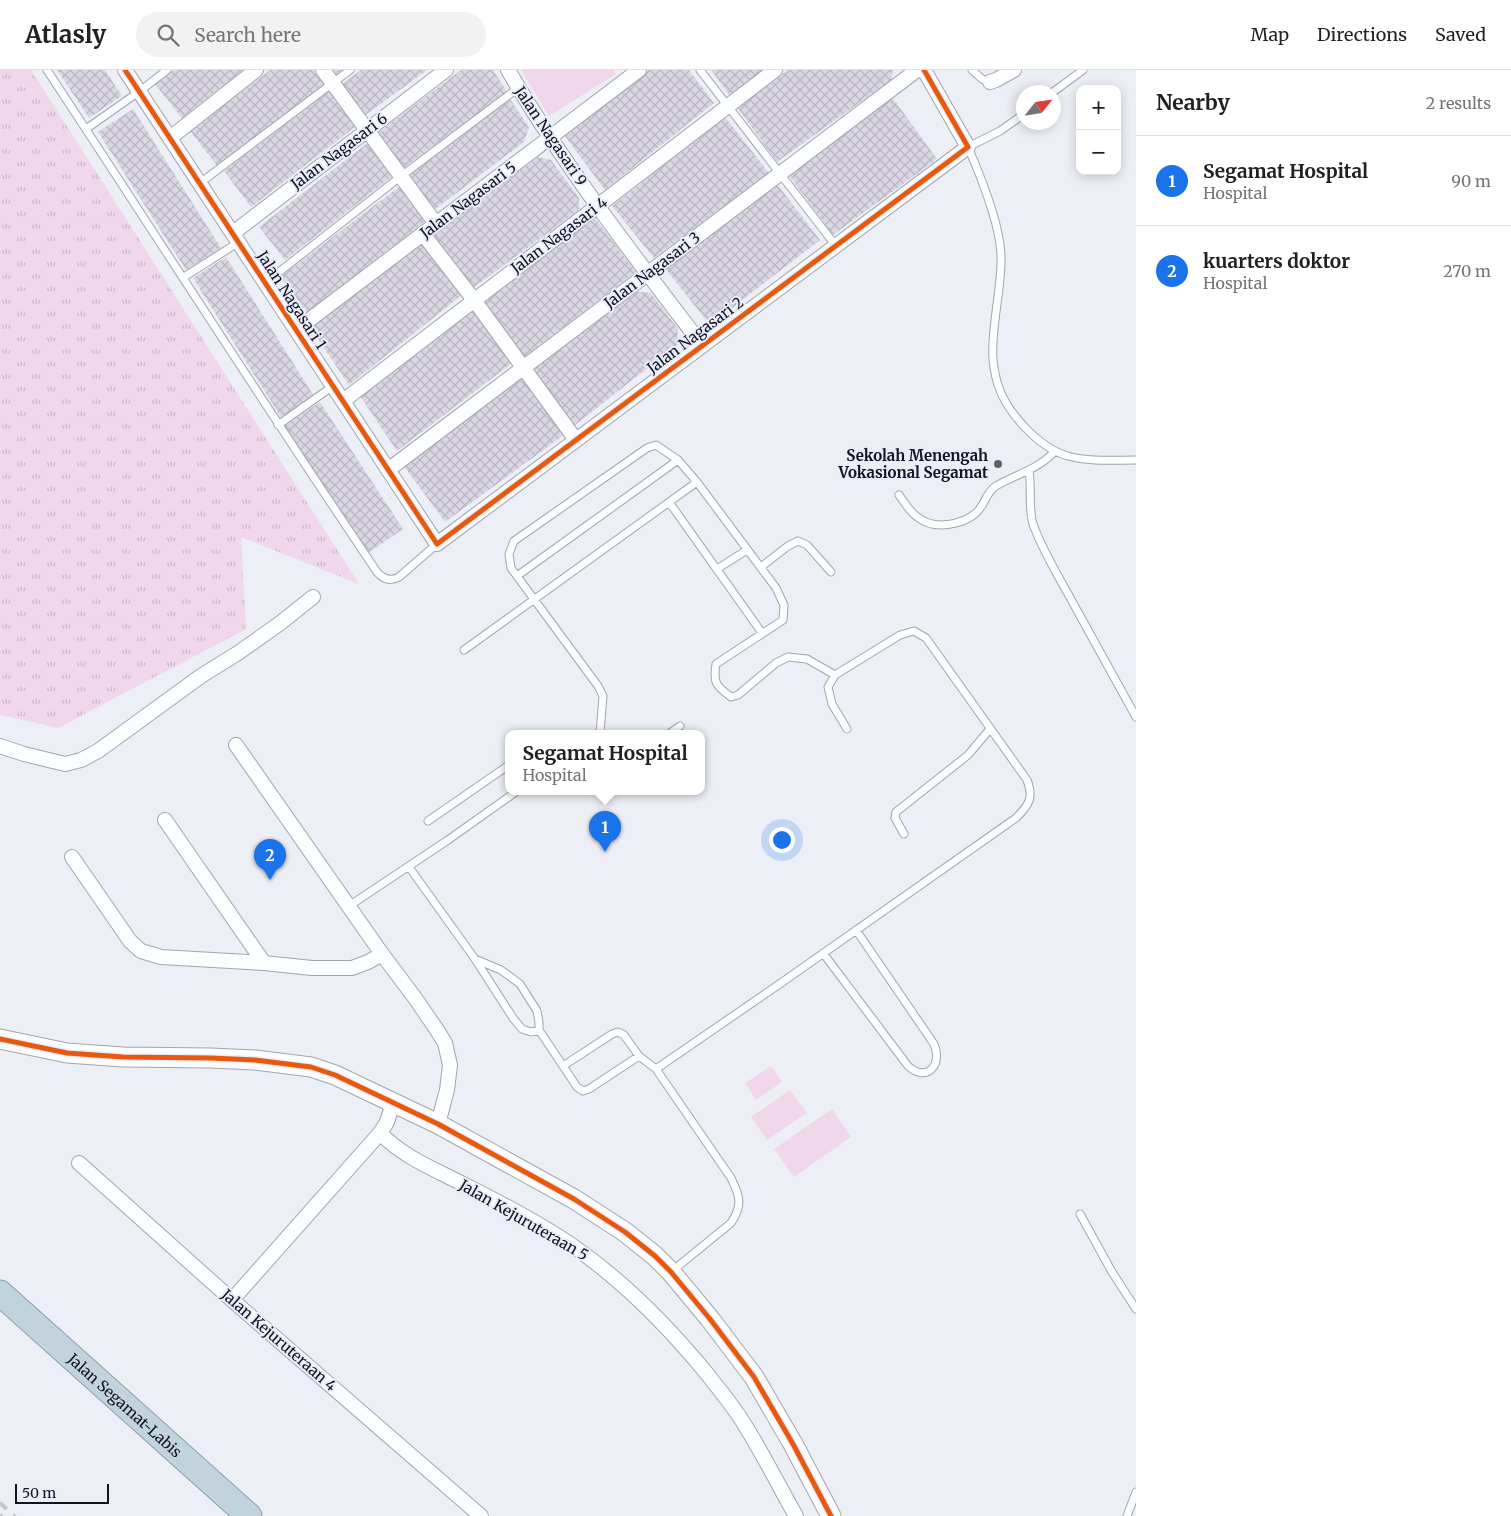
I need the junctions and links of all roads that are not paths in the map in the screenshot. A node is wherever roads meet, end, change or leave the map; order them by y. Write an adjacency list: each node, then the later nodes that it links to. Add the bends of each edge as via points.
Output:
1 (47, 70): 24 (lane)
2 (126, 70): 21 (street, Jalan Nagasari 1)
3 (167, 70): 21 (lane)
4 (256, 70): 26 (street)
5 (323, 70): 18 (street)
6 (350, 70): 18 (lane)
7 (446, 70): 25 (street, Jalan Nagasari 6)
8 (508, 70): 20 (street, Jalan Nagasari 9)
9 (700, 70): 22 (lane)
10 (775, 70): 22 (street, Jalan Nagasari 4)
11 (917, 70): 29 (street, Jalan Nagasari 3)
12 (924, 70): 28 (street)
13 (972, 70): 17 (lane)
14 (1014, 70): 17 (street)
15 (1083, 70): 19 (lane)
16 (630, 73): 27 (street, Jalan Nagasari 5)
17 (990, 82)
18 (332, 83): 25 (street); 31 (lane)
19 (1061, 86)
20 (518, 88): 27 (street, Jalan Nagasari 9); 30 (lane)
21 (140, 91): 24 (lane); 26 (street, Jalan Nagasari 1)
22 (728, 106): 29 (lane); 32 (street, Jalan Nagasari 4)
23 (1016, 120): 28 (lane, via 1000,132)
24 (86, 129): 38 (lane)
25 (366, 130): 30 (street); 35 (street, Jalan Nagasari 6)
26 (170, 138): 31 (street, Jalan Nagasari 1)
27 (549, 138): 32 (street, Jalan Nagasari 9); 33 (street, Jalan Nagasari 5)
28 (968, 147): 36 (street, Jalan Nagasari 2); 48 (lane, via 997,230 1002,259 993,344 998,385 1020,422 1034,437)
29 (780, 173): 36 (lane); 37 (street, Jalan Nagasari 3)
30 (400, 177): 33 (street); 39 (lane)
31 (200, 184): 35 (street, Jalan Nagasari 1)
32 (598, 206): 37 (street, Jalan Nagasari 9); 40 (street, Jalan Nagasari 4)
33 (436, 224): 34 (street, Jalan Nagasari 5)
34 (423, 234): 40 (street); 41 (street, Jalan Nagasari 5)
35 (236, 238): 38 (lane); 39 (street, Jalan Nagasari 1)
36 (836, 246): 42 (street, Jalan Nagasari 2)
37 (648, 274): 42 (street, Jalan Nagasari 9); 43 (street, Jalan Nagasari 3)
38 (184, 278): 46 (lane)
39 (266, 282): 41 (street, Jalan Nagasari 1)
40 (474, 300): 43 (street); 45 (street, Jalan Nagasari 4)
41 (296, 330): 44 (street, Jalan Nagasari 1)
42 (702, 346): 47 (street, Jalan Nagasari 2)
43 (524, 367): 47 (street); 51 (street, Jalan Nagasari 3)
44 (333, 386): 45 (street, Jalan Nagasari 1); 46 (lane)
45 (343, 401): 51 (street, Jalan Nagasari 1)
46 (278, 425): 56 (lane, via 381,577 393,580 398,577)
47 (576, 440): 56 (street, Jalan Nagasari 2)
48 (1055, 451): 50 (lane, via 1094,459); 52 (lane)
49 (678, 460): 53 (lane); 61 (lane); 61 (lane, via 656,445 647,448 514,541 509,554 511,568)
50 (1136, 460)
51 (388, 470): 56 (street, Jalan Nagasari 1)
52 (1029, 471): 54 (lane, via 994,487 976,513 948,524 919,519); 67 (lane, via 1030,505 1041,542)
53 (697, 482): 55 (lane); 57 (lane)
54 (900, 495)
55 (670, 502): 59 (lane); 63 (lane)
56 (436, 544)
57 (747, 550): 58 (lane); 59 (lane)
58 (760, 567): 60 (lane, via 798,541 807,545); 64 (lane, via 784,604 783,620)
59 (716, 569): 64 (lane)
60 (830, 572)
61 (517, 576): 63 (lane)
62 (313, 597): 74 (street, via 238,653 81,760 65,764)
63 (534, 599): 65 (lane); 71 (lane, via 598,686 603,696)
64 (762, 633): 66 (lane, via 716,664 714,678 718,688 731,697 788,657 807,659)
65 (464, 650)
66 (835, 675): 69 (lane, via 828,687 832,704); 70 (lane, via 900,635 914,631 926,638)
67 (1136, 717)
68 (680, 726): 72 (lane)
69 (847, 729)
70 (990, 729): 79 (lane, via 968,754 896,812 895,818); 83 (lane, via 1029,785 1030,801 1016,818)
71 (600, 730)
72 (674, 730)
73 (236, 745): 82 (street)
74 (0, 746)
75 (505, 768): 78 (lane)
76 (511, 795): 81 (lane)
77 (165, 820): 87 (street)
78 (428, 821)
79 (904, 834)
80 (72, 856): 87 (street, via 120,928 141,951 161,957)
81 (409, 867): 82 (lane); 86 (lane)
82 (349, 906): 85 (street)
83 (856, 930): 84 (lane); 84 (lane, via 934,1044 937,1059 927,1072 917,1073 908,1066)
84 (823, 953): 92 (lane)
85 (382, 954): 87 (street, via 352,968); 94 (street, via 444,1043 450,1065)
86 (475, 959): 88 (lane, via 522,1028 531,1032); 88 (lane, via 501,970 520,984 537,1011)
87 (264, 963)
88 (539, 1030): 91 (lane)
89 (0, 1039): 93 (street, via 66,1053 287,1063 335,1075)
90 (640, 1056): 91 (lane, via 618,1032); 91 (lane, via 583,1091 577,1088); 92 (lane)
91 (563, 1066)
92 (656, 1069): 98 (lane, via 731,1178 740,1203 731,1223)
93 (393, 1103): 94 (street); 95 (street)
94 (438, 1124): 98 (street, via 599,1214)
95 (380, 1133): 100 (street); 105 (street, Jalan Kejuruteraan 5, via 420,1162 552,1232 629,1290 686,1349 729,1402)
96 (79, 1163): 100 (street, Jalan Kejuruteraan 4)
97 (1080, 1214): 101 (lane)
98 (671, 1272): 106 (street, via 754,1377)
99 (0, 1293): 103 (highway, Jalan Segamat-Labis)
100 (232, 1300): 104 (street, Jalan Kejuruteraan 4)
101 (1136, 1309)
102 (1136, 1492): 107 (lane)
103 (250, 1516)
104 (481, 1516)
105 (796, 1516)
106 (831, 1516)
107 (1127, 1516)

